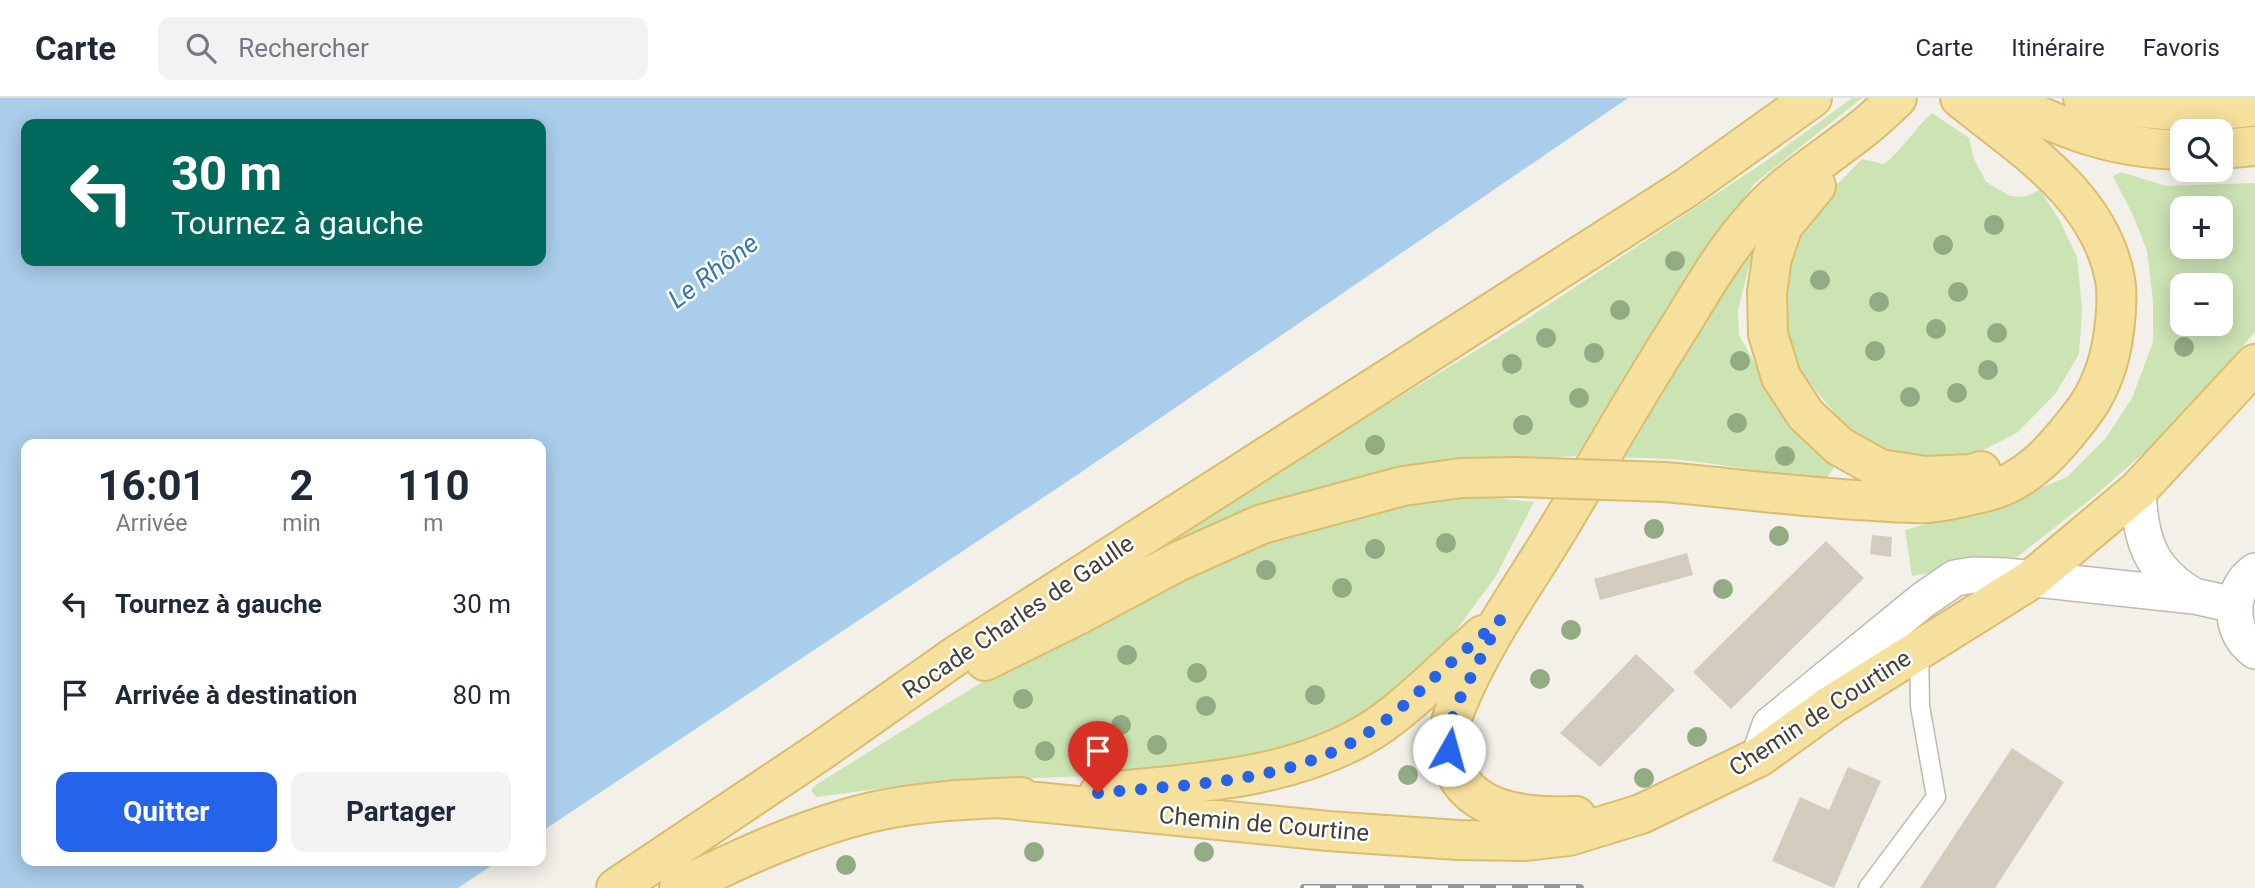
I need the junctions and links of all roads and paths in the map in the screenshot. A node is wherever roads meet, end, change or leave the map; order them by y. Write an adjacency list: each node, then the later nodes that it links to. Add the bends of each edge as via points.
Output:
1 (1812, 98): 20 (main road, Rocade Charles de Gaulle, via 1686,188 957,654)
2 (1897, 98): 6 (main road)
3 (2083, 98): 5 (main road, via 2163,110)
4 (1978, 101): 9 (main road, via 2107,142); 11 (main road, via 2086,209 2116,280 2111,356 2105,374 2085,411)
5 (2255, 106)
6 (1858, 133): 11 (main road, via 1783,226 1772,258 1768,334 1781,377 1806,415 1839,446 1880,469 1926,476 1971,474); 17 (main road, via 1783,187 1747,225 1699,294)
7 (2255, 146): 8 (main road)
8 (2233, 148)
9 (2170, 150)
10 (2255, 364): 12 (main road, Chemin de Courtine)
11 (2059, 443): 20 (main road, bridge, via 2030,472 2010,482 1929,503 1843,500 1664,482 1516,477 1403,486 1262,524 1177,562)
12 (2138, 490): 14 (main road, Chemin de Courtine); 15 (street, via 2151,554 2174,585)
13 (2255, 571): 16 (street, via 2239,589)
14 (2032, 579): 15 (street); 18 (main road, Chemin de Courtine); 21 (street, via 1955,578 1770,724)
15 (2194, 596): 16 (street)
16 (2235, 605): 19 (street, via 2241,636)
17 (1500, 620): 22 (main road, via 1366,734 1308,761 1237,778); 23 (main road, via 1450,725 1449,750 1456,776 1471,795 1496,809 1566,817)
18 (1919, 650): 21 (main road, Chemin de Courtine); 26 (lane, via 1920,706 1936,797)
19 (2255, 651)
20 (822, 750): 24 (main road, Rocade Charles de Gaulle)
21 (1759, 757): 23 (main road, Chemin de Courtine)
22 (998, 798): 23 (main road, Chemin de Courtine, via 1458,840 1569,836); 25 (main road, via 930,802 825,825)
23 (1641, 814)
24 (616, 888)
25 (678, 888)
26 (1868, 888)

